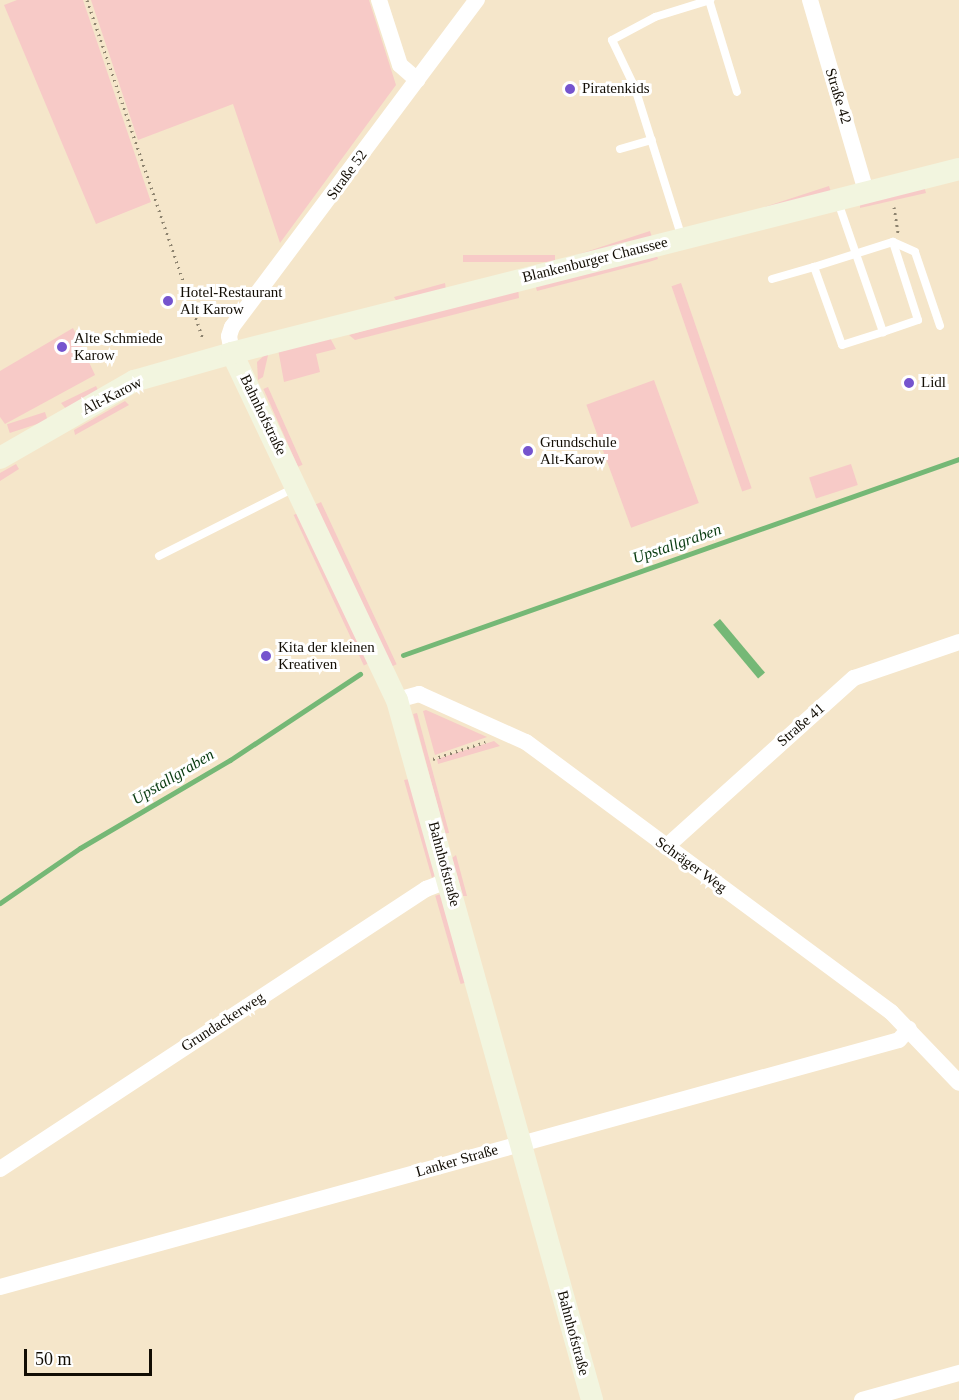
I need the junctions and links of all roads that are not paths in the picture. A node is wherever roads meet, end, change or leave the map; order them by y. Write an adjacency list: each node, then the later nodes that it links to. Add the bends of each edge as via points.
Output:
1 (379, 0): 5 (street, via 400,65)
2 (477, 0): 5 (street, Straße 52)
3 (709, 0): 6 (lane); 7 (lane, via 655,17 612,40 635,88)
4 (810, 0): 10 (street, Straße 42)
5 (417, 80): 19 (street, Straße 52, via 232,327)
6 (737, 92)
7 (652, 140): 8 (lane); 12 (lane)
8 (620, 149)
9 (959, 169): 10 (main road, Blankenburger Chaussee)
10 (866, 191): 11 (main road, Blankenburger Chaussee)
11 (837, 198): 12 (main road, Blankenburger Chaussee); 14 (lane)
12 (682, 238): 19 (main road, Blankenburger Chaussee)
13 (893, 242): 14 (lane); 17 (lane, via 915,252); 18 (lane, via 918,320)
14 (856, 252): 15 (lane); 18 (lane)
15 (814, 267): 16 (lane); 18 (lane, via 842,345)
16 (772, 279)
17 (939, 326)
18 (883, 332)
19 (232, 353): 20 (main road, Alt-Karow, via 134,381); 21 (main road, Bahnhofstraße)
20 (0, 458)
21 (297, 486): 22 (lane); 24 (main road, Bahnhofstraße)
22 (159, 556)
23 (959, 642): 25 (street, Straße 41, via 854,678)
24 (397, 700): 25 (street, Schräger Weg, via 419,694 526,742); 26 (main road, Bahnhofstraße)
25 (666, 847): 27 (street, Schräger Weg)
26 (449, 880): 29 (main road, Bahnhofstraße); 30 (street, Grundackerweg, via 426,889)
27 (909, 1029): 28 (street, Schräger Weg); 29 (street, Lanker Straße, via 899,1040)
28 (959, 1083)
29 (521, 1143): 31 (street, Lanker Straße); 33 (main road, Bahnhofstraße)
30 (0, 1169)
31 (0, 1287)
32 (959, 1373): 34 (street)
33 (592, 1400)
34 (862, 1400)

